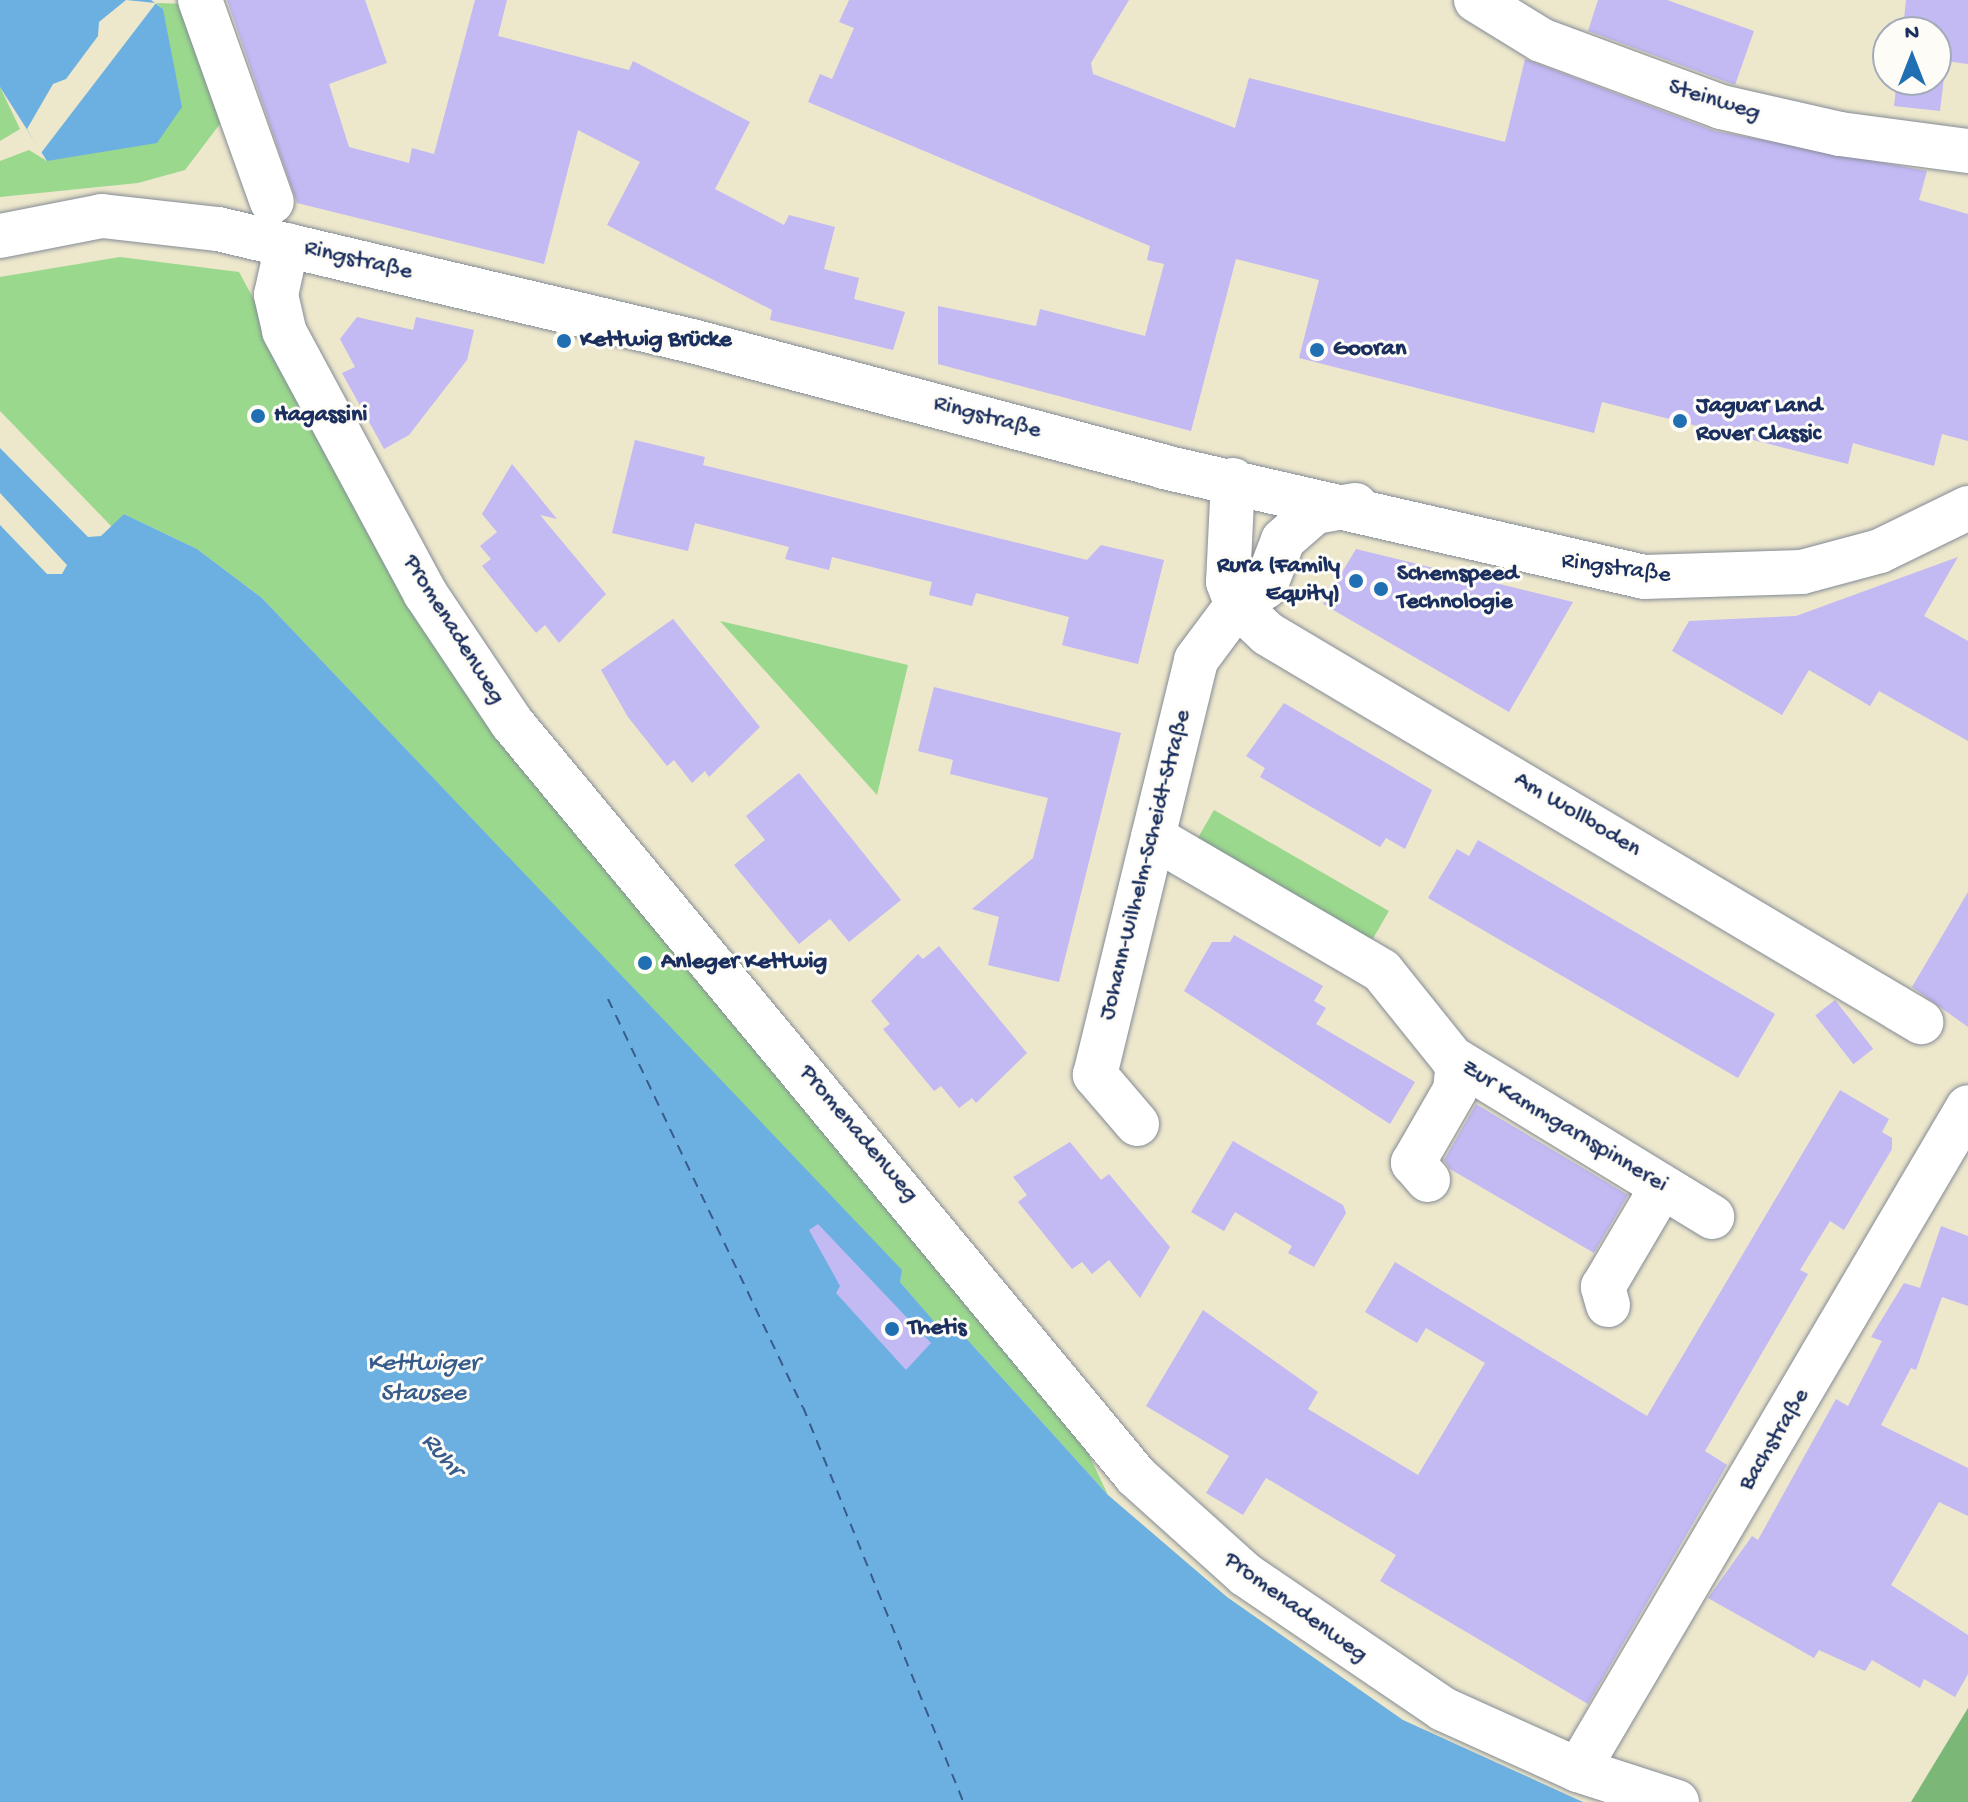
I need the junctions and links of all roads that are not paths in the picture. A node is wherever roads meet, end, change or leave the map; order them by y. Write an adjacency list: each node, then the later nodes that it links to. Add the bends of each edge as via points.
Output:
1 (200, 0): 4 (street)
2 (1476, 0): 3 (street, Steinweg, via 1541,40 1721,107 1840,134)
3 (1968, 151)
4 (272, 202)
5 (0, 236): 6 (street, Ringstraße, via 56,221 139,216)
6 (287, 245): 7 (street, Ringstraße); 20 (street, Promenadenweg, via 276,295 284,331 425,593 512,723 1136,1476 1246,1575 1387,1674 1443,1709)
7 (1233, 480): 8 (street, Ringstraße); 10 (street, via 1224,563)
8 (1355, 505): 9 (street, Ringstraße, via 1586,568 1736,578 1802,572 1880,551); 10 (street, Johann-Wilhelm-Scheidt-Straße, via 1315,512 1283,540 1265,587)
9 (1968, 508)
10 (1237, 605): 11 (street, Johann-Wilhelm-Scheidt-Straße, via 1196,660); 12 (street, Am Wollboden, via 1268,634)
11 (1153, 837): 13 (street, Zur Kammgarnspinnerei, via 1382,971); 15 (street, Johann-Wilhelm-Scheidt-Straße, via 1095,1075)
12 (1921, 1022)
13 (1458, 1062): 16 (street, via 1455,1090 1413,1163); 17 (street, Zur Kammgarnspinnerei)
14 (1968, 1107): 20 (street, Bachstraße)
15 (1137, 1124)
16 (1428, 1180)
17 (1662, 1187): 18 (street, Zur Kammgarnspinnerei); 19 (street, via 1603,1287)
18 (1712, 1217)
19 (1608, 1305)
20 (1578, 1770): 21 (street, Promenadenweg)
21 (1677, 1802)

